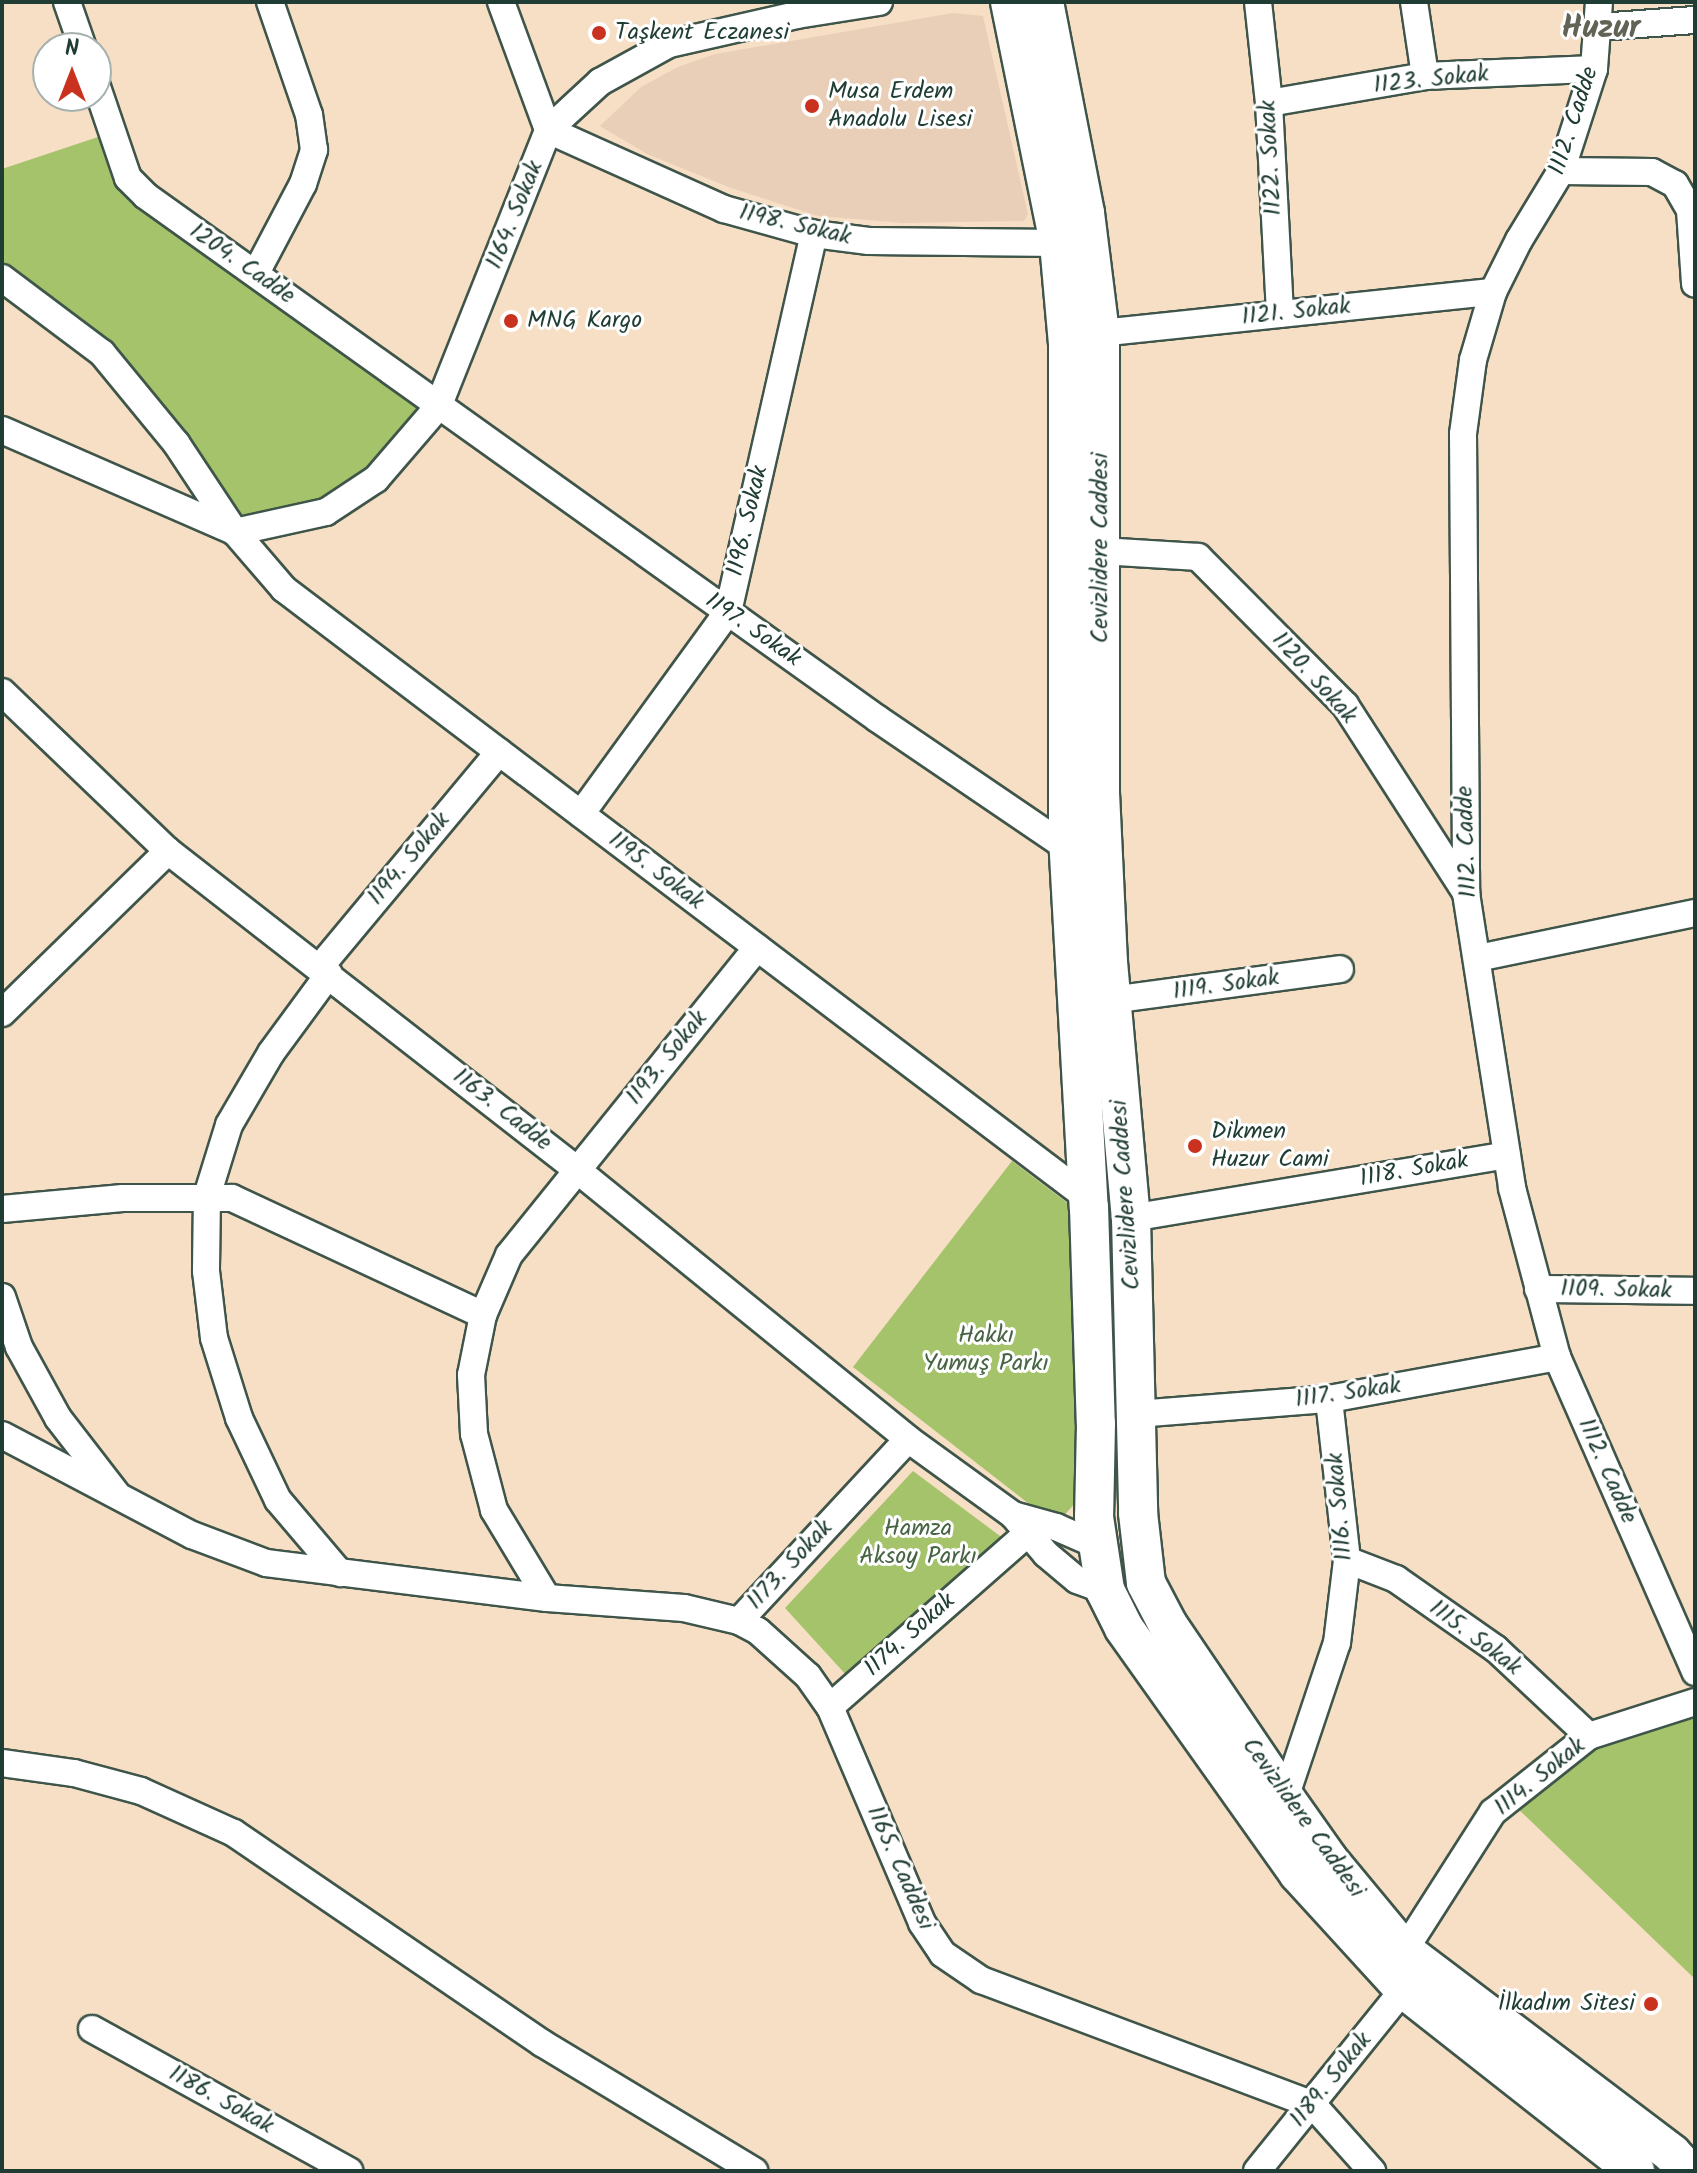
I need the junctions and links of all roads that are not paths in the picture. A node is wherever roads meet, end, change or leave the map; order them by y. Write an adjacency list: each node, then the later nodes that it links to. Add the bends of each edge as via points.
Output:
1 (67, 2): 12 (street)
2 (501, 2): 17 (street)
3 (879, 2): 9 (street, 1164. Sokak)
4 (1010, 2): 20 (main road, Cevizlidere Caddesi)
5 (1044, 2): 26 (main road, Cevizlidere Caddesi, via 1085,213)
6 (1258, 2): 15 (street, 1122. Sokak)
7 (1414, 2): 14 (street)
8 (274, 3): 21 (street, via 309,115 314,150 303,184)
9 (794, 8): 17 (street, 1164. Sokak, via 669,44 600,82)
10 (1599, 15): 11 (street); 13 (street, 1112. Cadde)
11 (1695, 20)
12 (77, 32)
13 (1594, 69): 14 (street, 1123. Sokak); 18 (street, 1112. Cadde)
14 (1425, 76): 15 (street, 1123. Sokak)
15 (1269, 103): 25 (street, 1122. Sokak)
16 (106, 112): 21 (street, 1204. Cadde, via 128,178)
17 (548, 130): 19 (street, 1198. Sokak, via 724,209); 27 (street, 1164. Sokak)
18 (1561, 171): 23 (street, via 1652,172 1675,184 1690,210); 24 (street, 1112. Cadde)
19 (814, 234): 20 (street, 1198. Sokak, via 927,244); 31 (street, 1196. Sokak)
20 (1059, 243): 35 (main road, Cevizlidere Caddesi, via 1068,343)
21 (256, 273): 27 (street, 1204. Cadde)
22 (2, 278): 29 (street, 1195. Sokak, via 102,353 176,443)
23 (1695, 284)
24 (1493, 292): 25 (street, 1121. Sokak); 38 (street, 1112. Cadde, via 1473,360 1463,434)
25 (1280, 314): 26 (street, 1121. Sokak)
26 (1100, 333): 30 (main road, Cevizlidere Caddesi)
27 (438, 407): 29 (street, 1164. Sokak, via 376,479 326,512); 31 (street, 1197. Sokak)
28 (2, 430): 29 (street)
29 (235, 532): 33 (street, 1195. Sokak, via 284,589)
30 (1102, 551): 37 (main road, Cevizlidere Caddesi); 38 (street, 1120. Sokak, via 1198,557 1345,705)
31 (728, 612): 34 (street, 1196. Sokak); 35 (street, 1197. Sokak)
32 (2, 692): 36 (street, 1163. Cadde)
33 (499, 752): 34 (street, 1195. Sokak); 43 (street, 1194. Sokak)
34 (581, 814): 40 (street, 1195. Sokak)
35 (1069, 849): 37 (main road); 49 (main road, Cevizlidere Caddesi)
36 (168, 851): 43 (street, 1163. Cadde); 45 (street)
37 (1103, 871): 44 (main road, Cevizlidere Caddesi)
38 (1466, 893): 41 (street, 1112. Cadde)
39 (1695, 913): 41 (street)
40 (757, 948): 47 (street, 1193. Sokak); 49 (street, 1195. Sokak)
41 (1478, 958): 46 (street, 1112. Cadde)
42 (1340, 969): 44 (street, 1119. Sokak)
43 (325, 970): 47 (street, 1163. Cadde); 48 (street, 1194. Sokak, via 229,1125)
44 (1112, 1000): 51 (main road, Cevizlidere Caddesi)
45 (2, 1013)
46 (1507, 1155): 51 (street, 1118. Sokak); 52 (street, 1112. Cadde)
47 (576, 1169): 55 (street, 1193. Sokak, via 509,1255); 60 (street, 1163. Cadde)
48 (207, 1196): 50 (street); 55 (street, via 232,1198); 66 (street, 1194. Sokak, via 206,1271 214,1338 239,1418 278,1500)
49 (1089, 1199): 63 (main road, Cevizlidere Caddesi)
50 (2, 1209)
51 (1131, 1218): 58 (main road, Cevizlidere Caddesi)
52 (1538, 1289): 53 (street, 1109. Sokak); 56 (street, 1112. Cadde)
53 (1695, 1291)
54 (2, 1297): 61 (street, via 19,1347 58,1418)
55 (483, 1315): 68 (street, 1193. Sokak, via 471,1375 474,1434 494,1510)
56 (1557, 1357): 57 (street, 1117. Sokak); 71 (street, 1112. Cadde)
57 (1329, 1399): 58 (street, 1117. Sokak); 65 (street, 1116. Sokak)
58 (1137, 1414): 64 (main road, Cevizlidere Caddesi)
59 (2, 1435): 61 (street, 1165. Caddesi)
60 (908, 1439): 62 (street, 1163. Cadde); 70 (street, 1173. Sokak)
61 (121, 1500): 66 (street, 1165. Caddesi, via 266,1563)
62 (1020, 1524): 63 (street, 1163. Cadde, via 1056,1527); 67 (street, 1163. Cadde, via 1077,1580); 73 (street, 1174. Sokak)
63 (1097, 1545): 64 (main road); 67 (main road, Cevizlidere Caddesi)
64 (1140, 1555): 69 (main road, Cevizlidere Caddesi)
65 (1347, 1560): 74 (street, 1115. Sokak, via 1396,1579 1496,1649); 76 (street, 1116. Sokak, via 1337,1643)
66 (340, 1573): 68 (street, 1165. Caddesi)
67 (1105, 1590): 69 (main road); 78 (main road, Cevizlidere Caddesi, via 1124,1628 1298,1873)
68 (547, 1598): 70 (street, 1165. Caddesi, via 684,1608)
69 (1153, 1598): 76 (main road, Cevizlidere Caddesi)
70 (739, 1621): 73 (street, 1165. Caddesi, via 793,1661)
71 (1695, 1672)
72 (1695, 1702): 74 (street, 1114. Sokak)
73 (830, 1707): 80 (street, 1165. Caddesi, via 922,1923 959,1968)
74 (1589, 1736): 77 (street, 1114. Sokak, via 1493,1812)
75 (2, 1763): 82 (street, via 108,1781 214,1822 263,1850 542,2043)
76 (1285, 1798): 77 (main road, Cevizlidere Caddesi)
77 (1404, 1951): 86 (main road, Cevizlidere Caddesi)
78 (1404, 1989): 80 (street, 1189. Sokak); 85 (main road, Cevizlidere Caddesi)
79 (92, 2029): 81 (street, 1186. Sokak)
80 (1313, 2105): 83 (street, 1189. Sokak); 84 (street)
81 (349, 2171)
82 (754, 2171)
83 (1257, 2171)
84 (1372, 2171)
85 (1635, 2171)
86 (1688, 2171)

